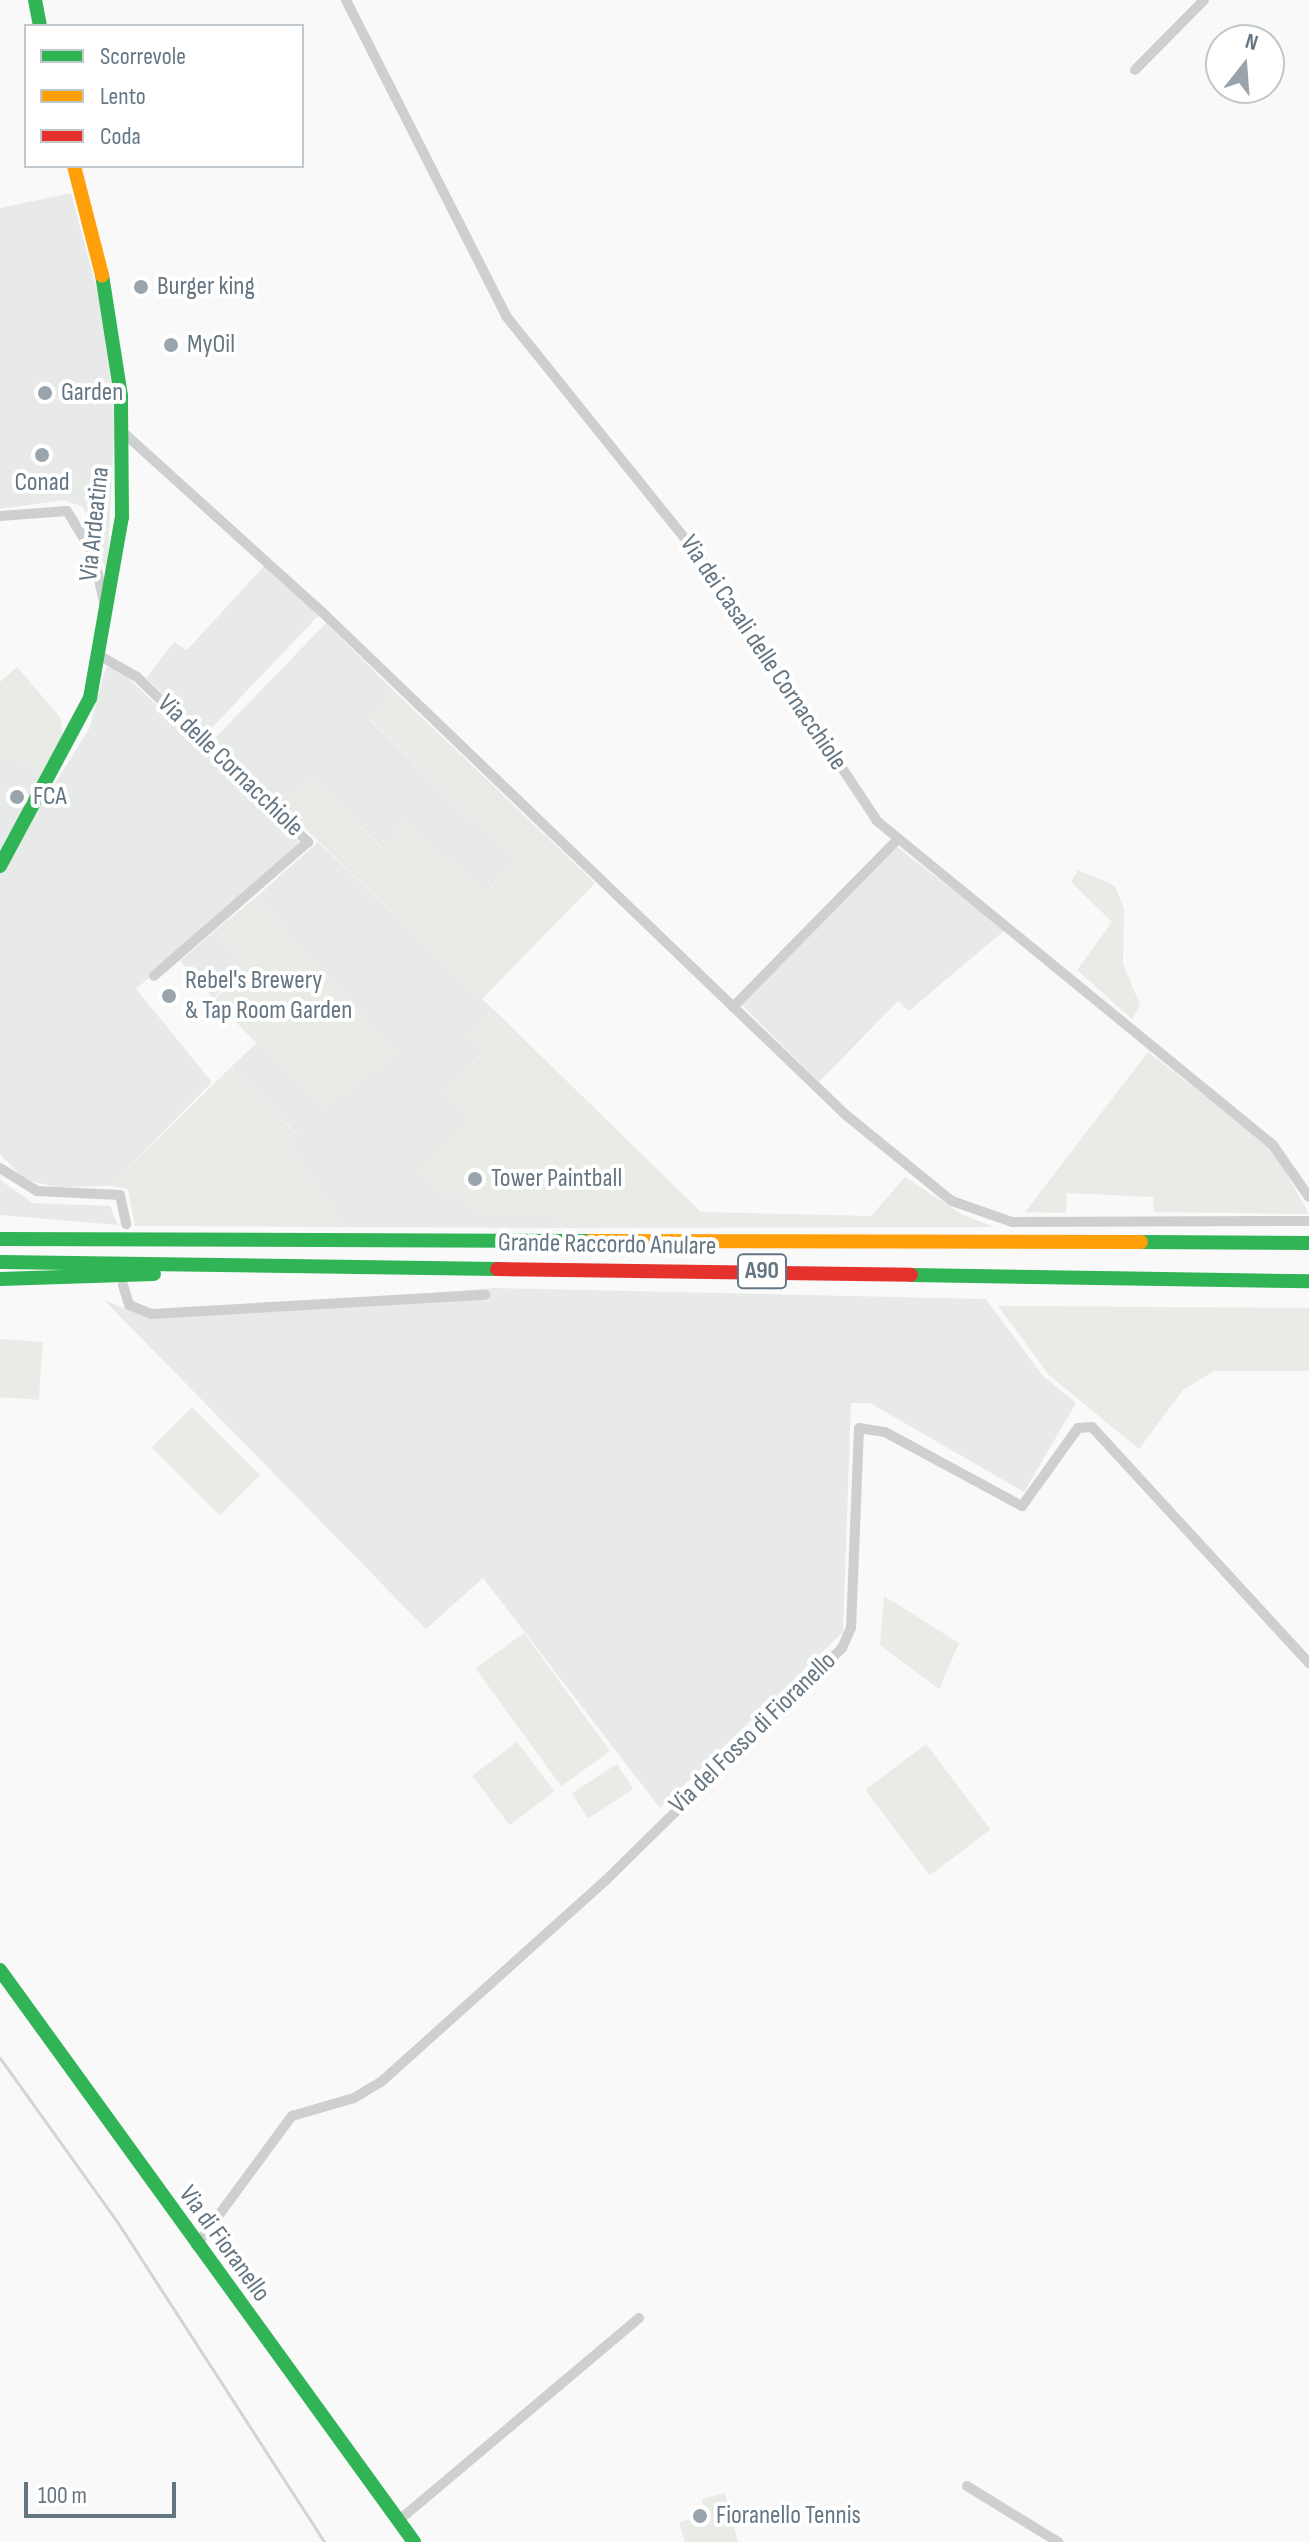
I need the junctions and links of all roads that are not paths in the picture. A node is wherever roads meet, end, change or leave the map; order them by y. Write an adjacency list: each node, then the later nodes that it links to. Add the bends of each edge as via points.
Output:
1 (35, 0): 4 (main road)
2 (346, 0): 11 (street, Via dei Casali delle Cornacchiole, via 506,316 713,573)
3 (1204, 0): 5 (street)
4 (40, 24)
5 (1135, 70)
6 (74, 168): 7 (main road, Via Ardeatina, via 107,299)
7 (126, 435): 9 (main road, Via Ardeatina); 14 (street, via 193,489)
8 (0, 516): 9 (street, via 70,513 94,555)
9 (109, 621): 10 (main road, Via Ardeatina)
10 (102, 657): 12 (main road, Via Ardeatina, via 73,739); 13 (street, Via delle Cornacchiole, via 137,677 308,842)
11 (896, 841): 14 (street); 16 (street, Via dei Casali delle Cornacchiole, via 1059,964 1181,1075 1273,1145)
12 (0, 866)
13 (154, 976)
14 (733, 1007): 17 (street, via 891,1154 984,1216 1048,1223)
15 (0, 1168): 18 (street, via 37,1191 120,1195)
16 (1309, 1197)
17 (1309, 1221)
18 (126, 1224)
19 (0, 1226): 21 (main road)
20 (0, 1239): 21 (main road, Grande Raccordo Anulare / A90)
21 (42, 1239): 22 (main road, Grande Raccordo Anulare / A90)
22 (1309, 1243)
23 (0, 1262): 24 (main road, Grande Raccordo Anulare / A90)
24 (216, 1264): 25 (main road, via 138,1276); 26 (main road, Grande Raccordo Anulare / A90)
25 (0, 1279)
26 (1309, 1281)
27 (123, 1285): 28 (street, via 129,1305 151,1314)
28 (485, 1295)
29 (1309, 1663): 31 (street, Via del Fosso di Fioranello, via 1095,1428 1078,1428 1022,1506 885,1432 859,1428 851,1628 842,1648 606,1880 381,2082 292,2116)
30 (0, 1970): 31 (main road, Via di Fioranello)
31 (196, 2246): 34 (main road, Via di Fioranello)
32 (639, 2318): 34 (street)
33 (967, 2486): 36 (street)
34 (398, 2521): 35 (main road, Via di Fioranello)
35 (414, 2542)
36 (1058, 2542)

